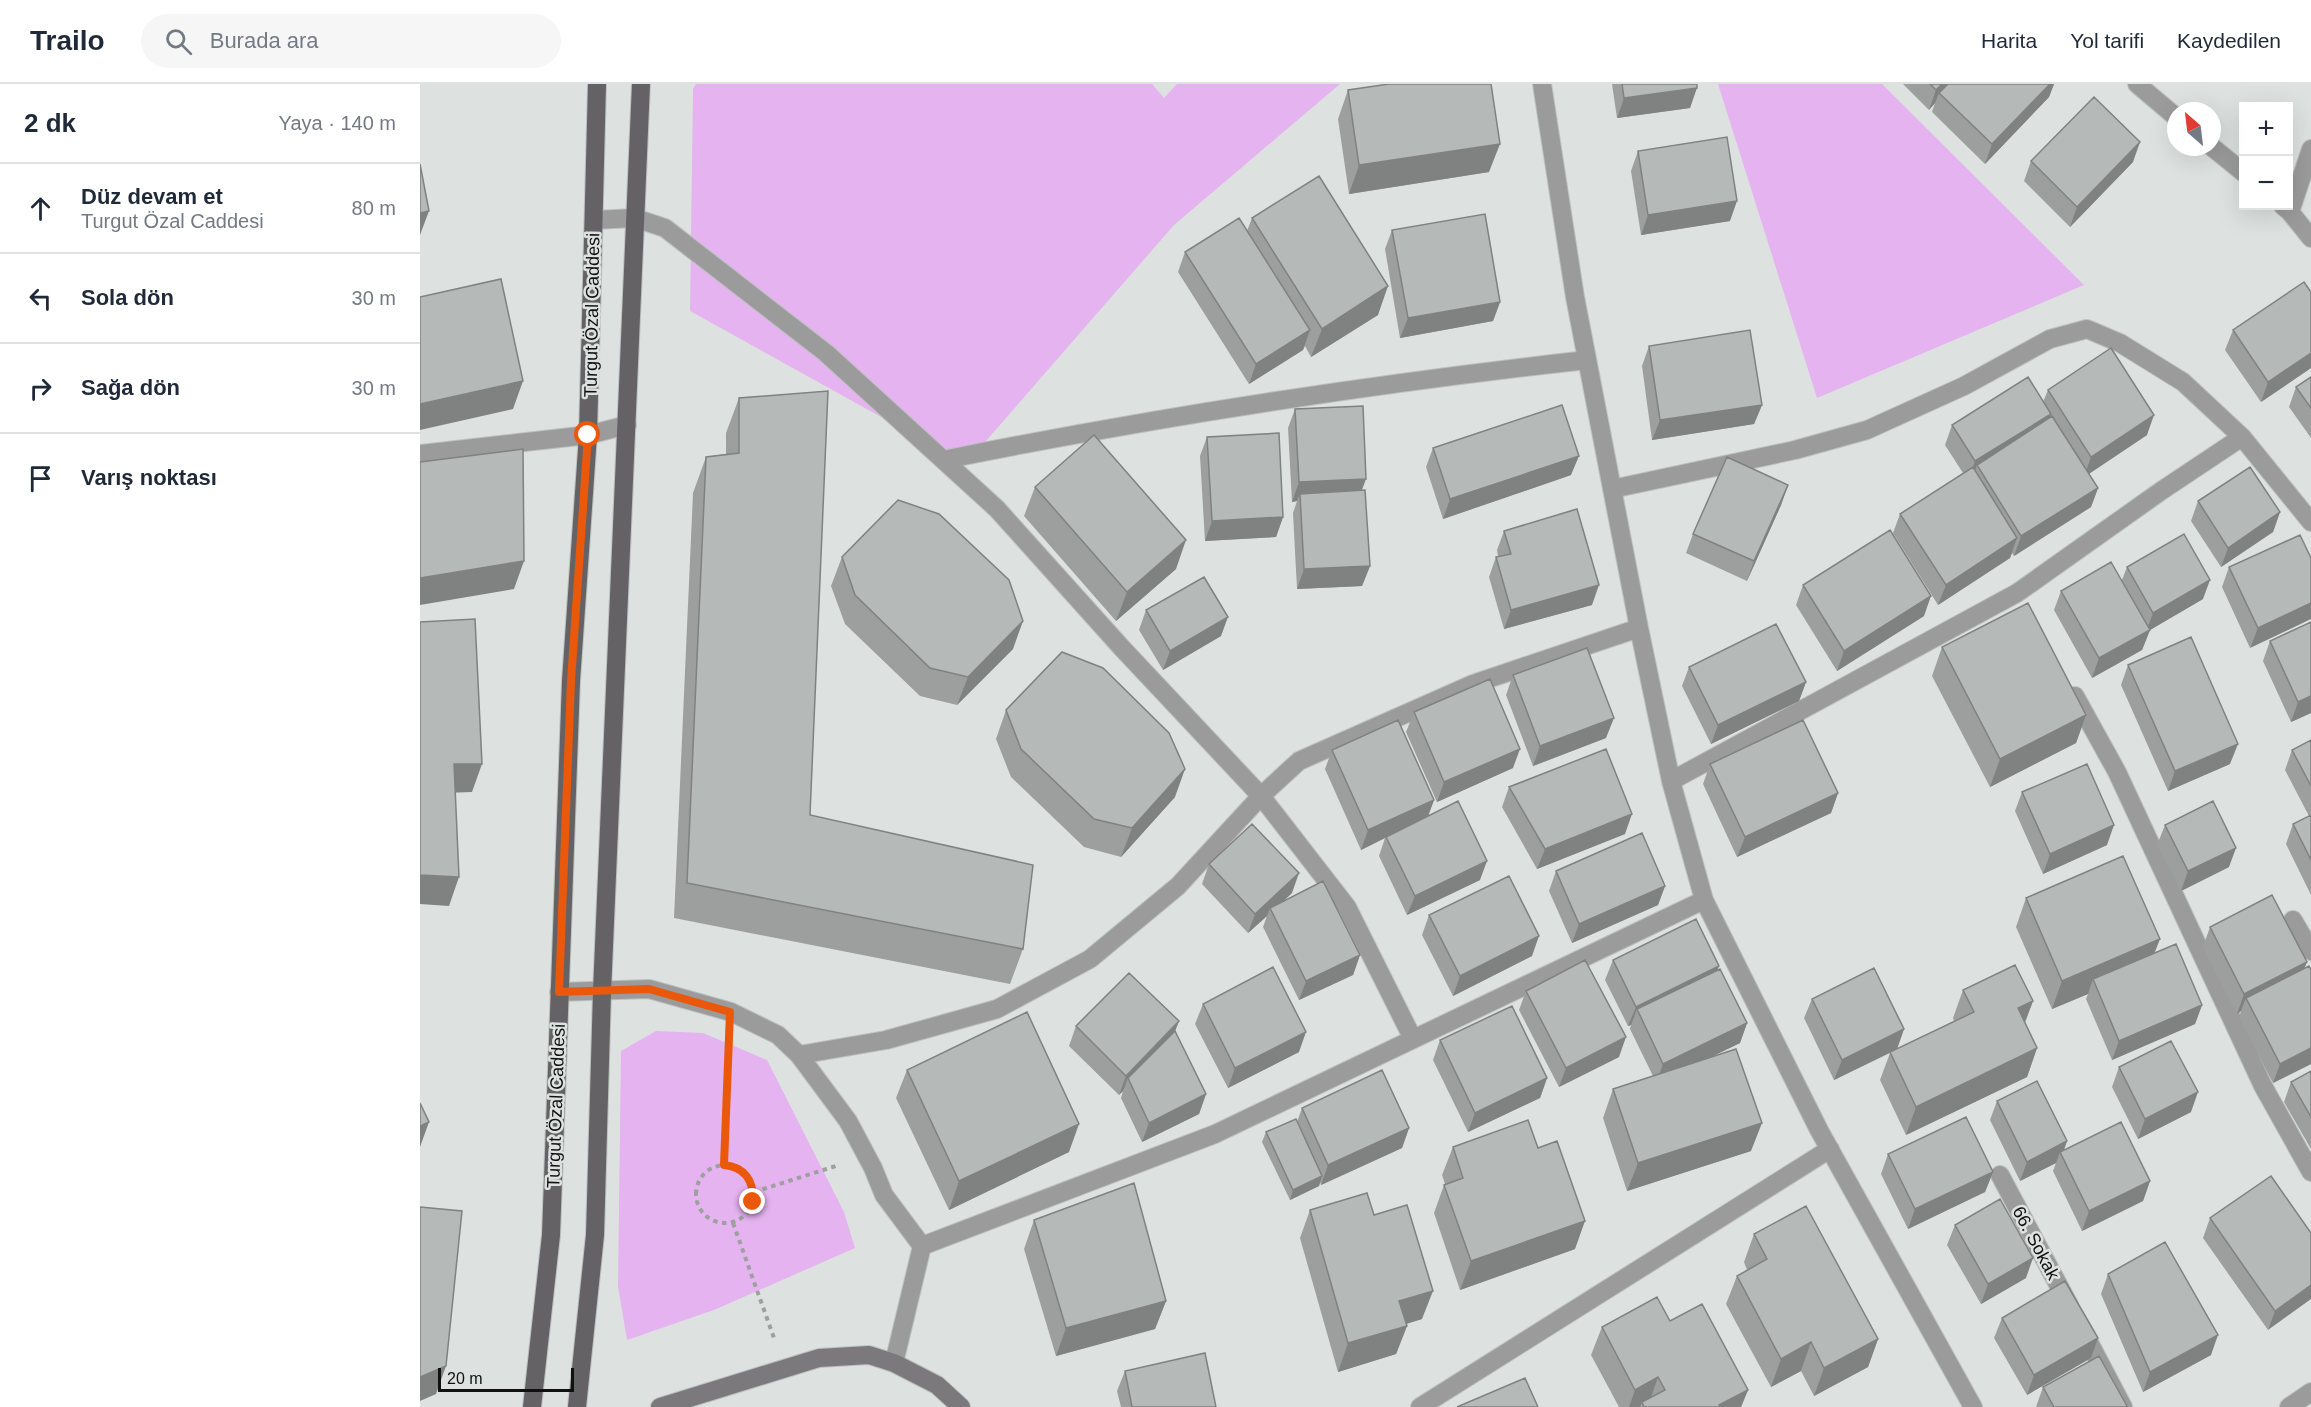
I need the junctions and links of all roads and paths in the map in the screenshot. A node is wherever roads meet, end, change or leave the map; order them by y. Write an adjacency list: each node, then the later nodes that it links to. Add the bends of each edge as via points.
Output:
1 (597, 84): 12 (main road, Turgut Özal Caddesi)
2 (641, 84): 11 (main road, Turgut Özal Caddesi)
3 (1542, 84): 14 (street)
4 (2137, 84): 5 (street)
5 (2167, 109)
6 (2311, 149): 9 (street)
7 (2221, 154): 8 (street)
8 (2239, 169)
9 (2293, 191)
10 (2288, 210): 13 (street)
11 (635, 218): 12 (street); 15 (main road, Turgut Özal Caddesi); 19 (street, via 665,228 826,353)
12 (594, 220): 16 (main road, Turgut Özal Caddesi)
13 (2311, 238)
14 (1587, 360): 19 (street, via 1314,395 1087,431); 20 (street)
15 (627, 425): 16 (street); 32 (main road, Turgut Özal Caddesi)
16 (588, 435): 18 (street); 31 (main road, Turgut Özal Caddesi, via 571,681)
17 (2242, 437): 20 (street, via 2183,382 2120,343 2087,329 2050,339 1964,386 1867,430 1795,450); 21 (street); 22 (street)
18 (420, 454)
19 (943, 460): 27 (street, via 997,509)
20 (1612, 489): 24 (street)
21 (2311, 522)
22 (2017, 593): 23 (street); 26 (street)
23 (2028, 613)
24 (1639, 628): 26 (street); 27 (street, via 1473,684 1310,756 1299,761)
25 (2067, 682): 39 (street, via 2117,772 2263,1086)
26 (1671, 780): 28 (street)
27 (1261, 796): 34 (street, via 1347,906); 35 (street, via 1178,886 1090,959 997,1009 886,1040)
28 (1704, 900): 34 (street); 36 (street)
29 (2293, 920): 30 (street)
30 (2311, 951)
31 (559, 992): 32 (street); 46 (main road, Turgut Özal Caddesi, via 551,1235)
32 (602, 992): 33 (street, via 649,989); 47 (main road, Turgut Özal Caddesi, via 595,1235)
33 (730, 1012): 35 (street, via 778,1035); 38 (path)
34 (1413, 1039): 43 (street, via 1215,1134)
35 (799, 1055): 37 (street, via 848,1121)
36 (1830, 1149): 50 (street); 51 (street)
37 (867, 1157): 41 (path); 43 (street, via 884,1196)
38 (724, 1165): 41 (path, via 741,1170); 42 (path, via 706,1172 699,1180 696,1199 705,1216 723,1224)
39 (2311, 1172)
40 (2000, 1175): 52 (street, 66. Sokak)
41 (754, 1192): 42 (path, via 749,1211)
42 (733, 1222): 45 (path)
43 (922, 1246): 44 (street)
44 (894, 1363): 45 (main road, via 869,1355 819,1358); 49 (main road, via 937,1384)
45 (785, 1368): 48 (main road)
46 (531, 1407)
47 (577, 1407)
48 (660, 1407)
49 (961, 1407)
50 (1420, 1407)
51 (1973, 1407)
52 (2123, 1407)

